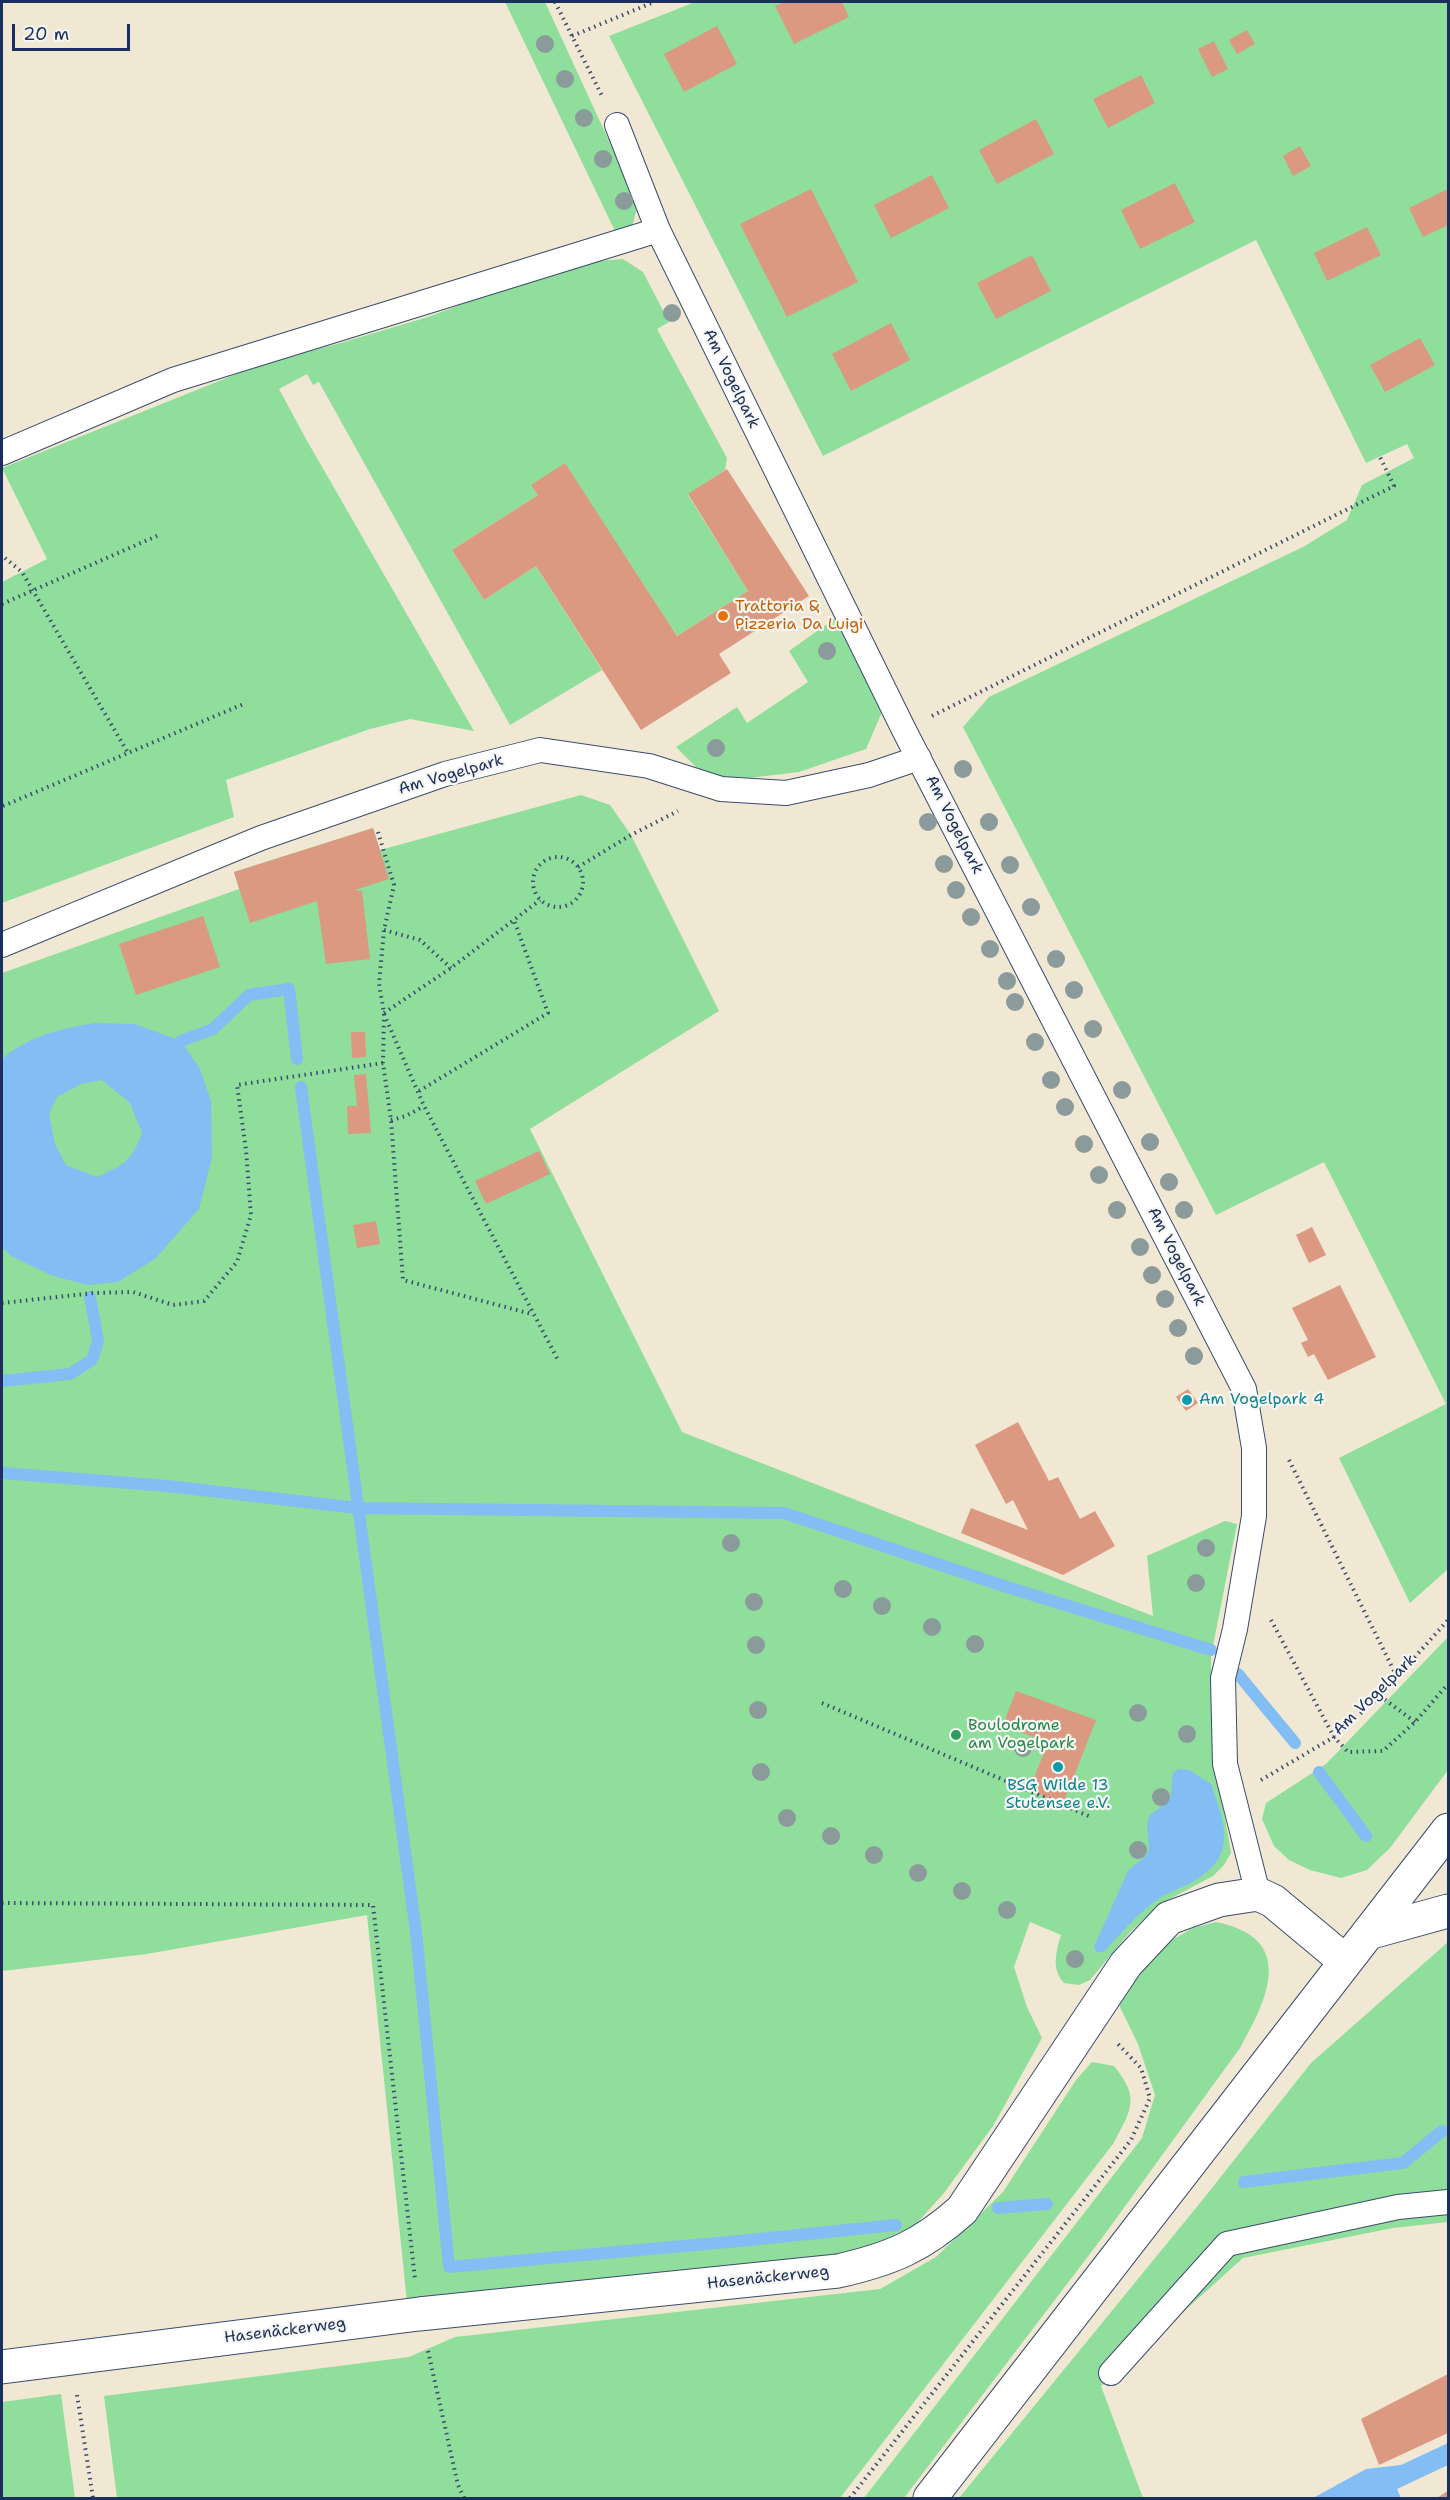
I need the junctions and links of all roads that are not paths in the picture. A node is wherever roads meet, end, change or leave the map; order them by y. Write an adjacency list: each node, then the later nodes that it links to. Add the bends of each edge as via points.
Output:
1 (617, 125): 2 (lane, Am Vogelpark)
2 (658, 230): 3 (lane, via 173,380); 4 (lane, Am Vogelpark)
3 (2, 453)
4 (919, 758): 5 (lane, Am Vogelpark, via 869,775 786,793 722,789 649,765 540,750 446,774 315,818); 7 (lane, Am Vogelpark, via 1244,1389 1254,1448 1254,1516 1223,1678 1225,1764)
5 (2, 945)
6 (1449, 1830): 9 (street)
7 (1258, 1894): 10 (street, via 1273,1901); 12 (street, Hasenäckerweg, via 1220,1900 1169,1918 1126,1964 962,2210 914,2246 878,2262 838,2271 419,2314)
8 (1449, 1911): 9 (street)
9 (1368, 1933): 10 (street)
10 (1345, 1961): 14 (street)
11 (1449, 2202): 13 (lane, via 1398,2207 1227,2244)
12 (2, 2367)
13 (1111, 2373)
14 (930, 2499)

